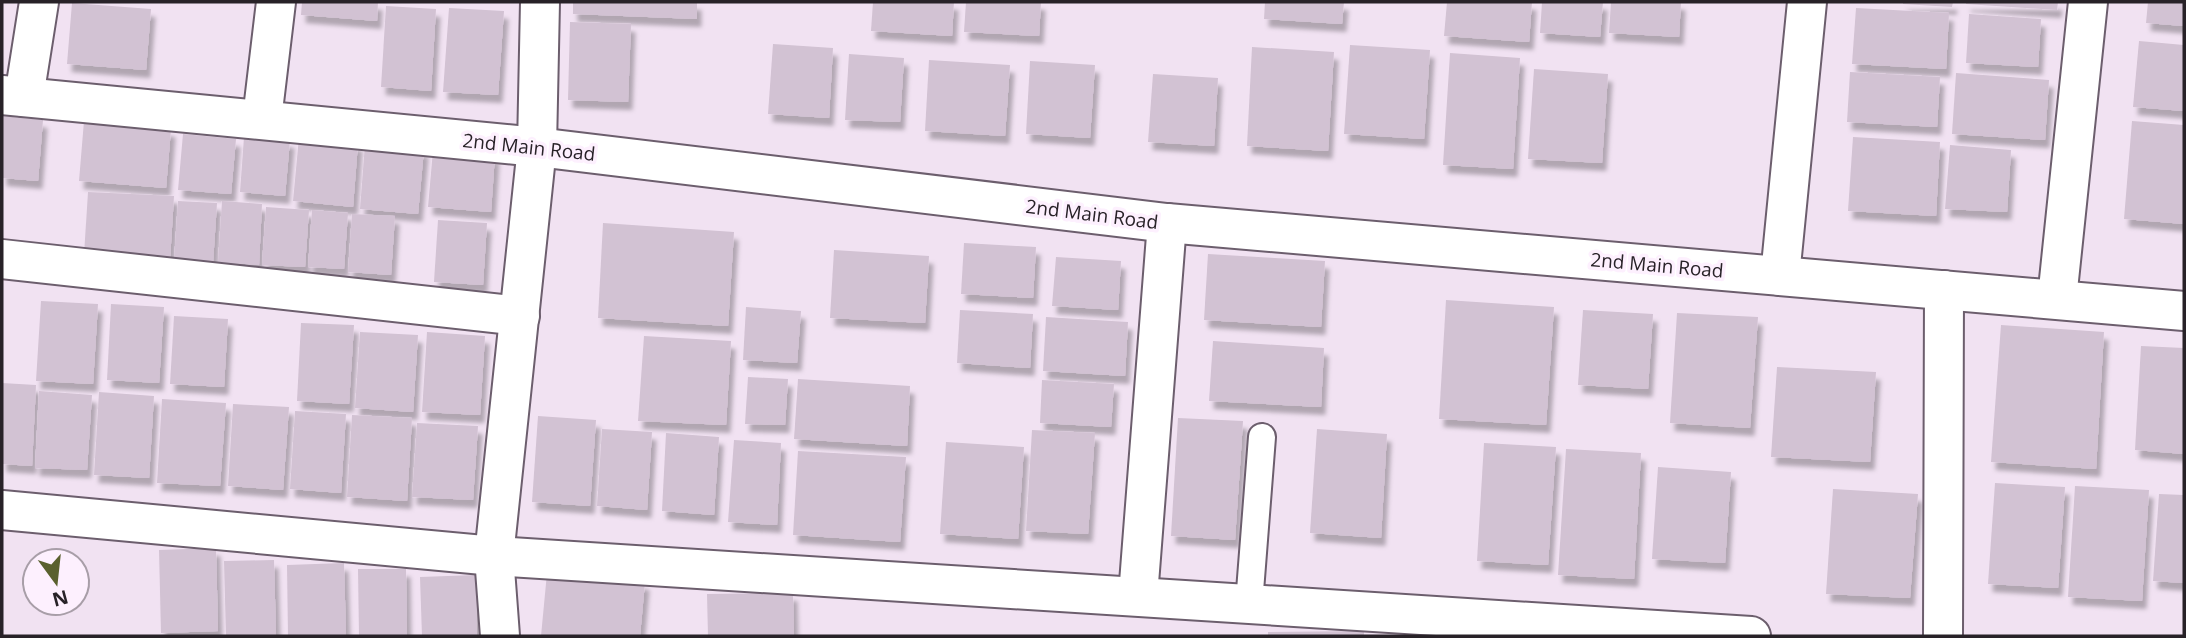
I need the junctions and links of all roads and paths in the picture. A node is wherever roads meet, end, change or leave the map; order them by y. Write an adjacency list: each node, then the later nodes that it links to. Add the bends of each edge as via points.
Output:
1 (39, 2): 6 (street)
2 (276, 2): 7 (street)
3 (540, 2): 8 (street)
4 (1807, 2): 11 (street)
5 (2088, 2): 13 (street)
6 (13, 96): 7 (street, 2nd Main Road)
7 (262, 119): 8 (street, 2nd Main Road)
8 (537, 147): 9 (street, 2nd Main Road); 15 (street)
9 (1167, 223): 11 (street, 2nd Main Road); 19 (street)
10 (2, 259): 15 (street)
11 (1780, 275): 12 (street, 2nd Main Road)
12 (1944, 290): 13 (street, 2nd Main Road); 23 (street)
13 (2057, 299): 14 (street, 2nd Main Road)
14 (2184, 311)
15 (520, 316): 18 (street)
16 (1262, 438): 20 (lane)
17 (2, 510): 18 (street)
18 (494, 555): 19 (street); 21 (street)
19 (1138, 596): 20 (street)
20 (1249, 604): 22 (street)
21 (500, 636)
22 (1751, 636)
23 (1944, 636)

